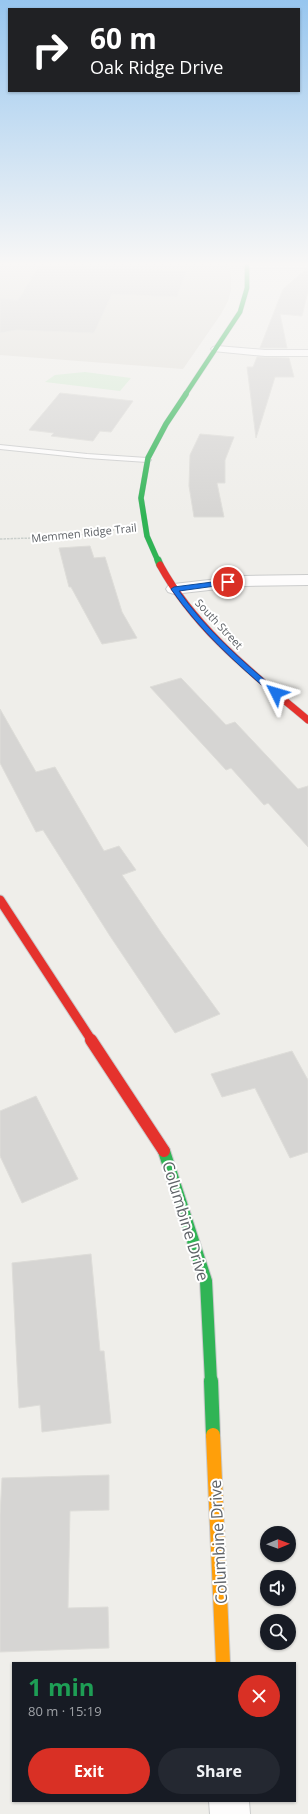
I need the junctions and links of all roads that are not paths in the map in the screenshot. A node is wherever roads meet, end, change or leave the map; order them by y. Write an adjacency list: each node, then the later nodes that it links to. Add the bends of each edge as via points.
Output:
1 (216, 349): 2 (street, via 265,353); 4 (street, South Street, via 158,437)
2 (308, 352)
3 (0, 447): 4 (lane)
4 (148, 460): 6 (street, South Street, via 142,498 145,526 162,570)
5 (308, 580): 6 (street, via 244,581)
6 (174, 589): 7 (street, South Street, via 191,613 234,658)
7 (308, 720)
8 (0, 900): 9 (street, Columbine Drive, via 163,1149 206,1281)
9 (223, 1662)
10 (229, 1802): 11 (street)
11 (230, 1814)

